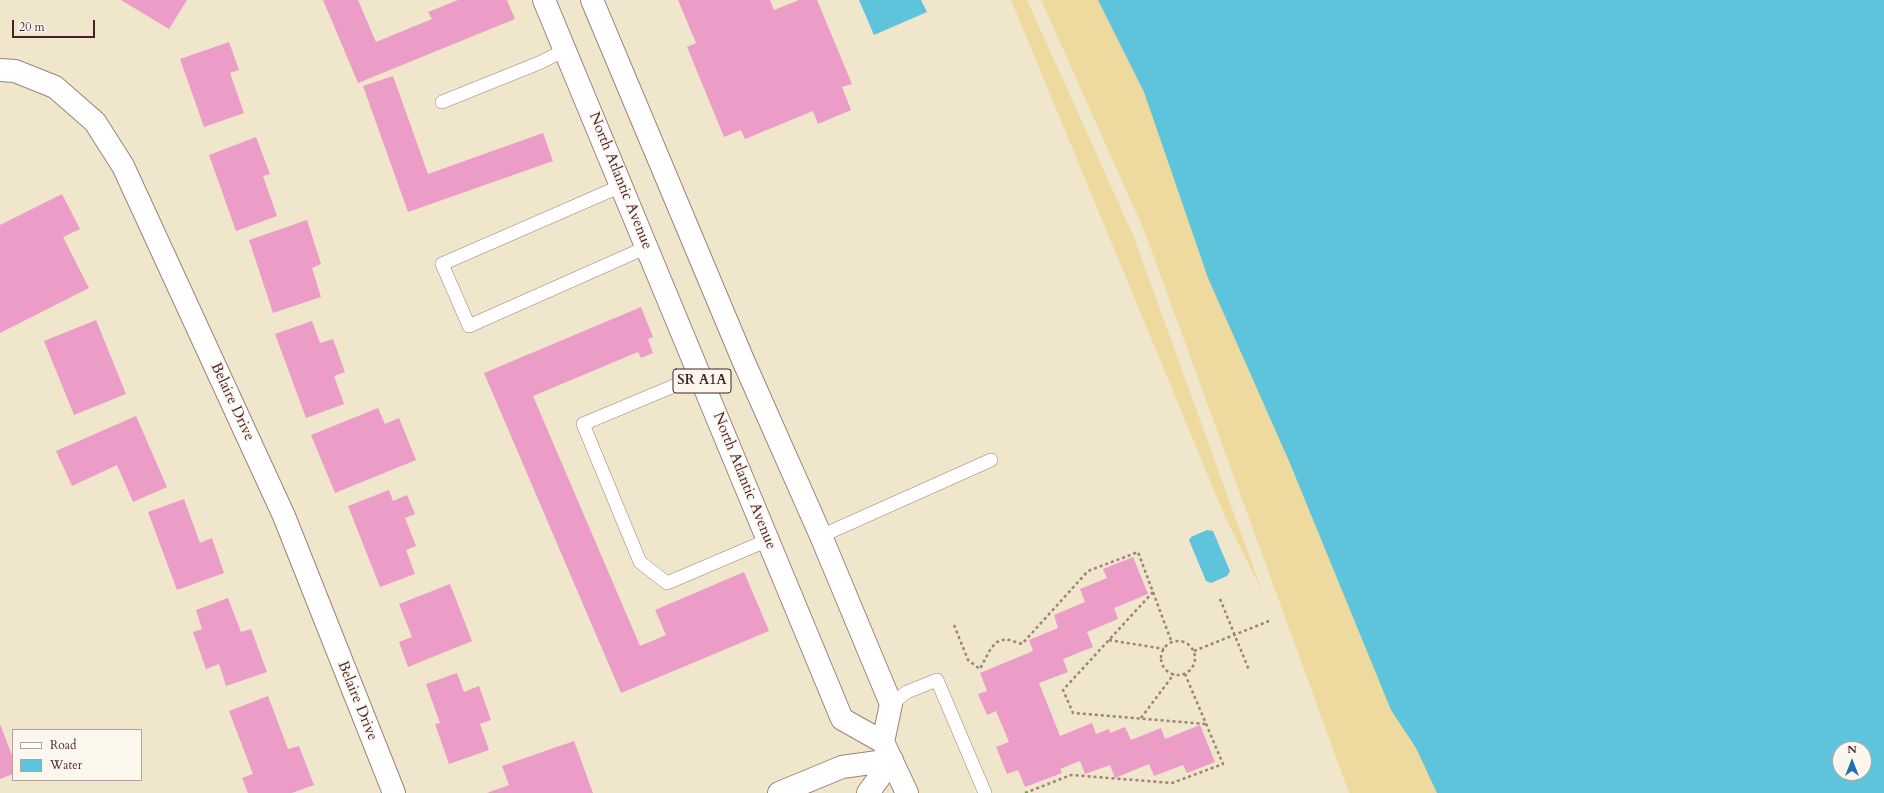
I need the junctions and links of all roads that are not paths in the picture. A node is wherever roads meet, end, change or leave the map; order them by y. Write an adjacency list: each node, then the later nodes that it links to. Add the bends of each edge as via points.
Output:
1 (544, 0): 3 (main road, North Atlantic Avenue / SR A1A)
2 (592, 0): 10 (main road, SR A1A, via 743,360)
3 (565, 50): 5 (lane); 6 (main road, North Atlantic Avenue / SR A1A)
4 (0, 70): 14 (main road, Belaire Drive, via 15,71 55,87 95,122 123,166 284,516)
5 (442, 102)
6 (621, 186): 7 (main road, North Atlantic Avenue / SR A1A); 7 (lane, via 442,264 469,326)
7 (647, 247): 8 (main road, North Atlantic Avenue / SR A1A)
8 (700, 375): 11 (main road, North Atlantic Avenue / SR A1A); 11 (lane, via 583,424 622,519 640,562 667,583)
9 (991, 460): 10 (lane)
10 (821, 536): 12 (main road, SR A1A)
11 (768, 540): 13 (main road, North Atlantic Avenue / SR A1A, via 842,719)
12 (891, 704): 13 (main road); 18 (lane, via 907,692 937,680)
13 (887, 751): 15 (main road); 16 (main road); 17 (main road)
14 (394, 793)
15 (779, 793)
16 (868, 793)
17 (907, 793)
18 (985, 793)

